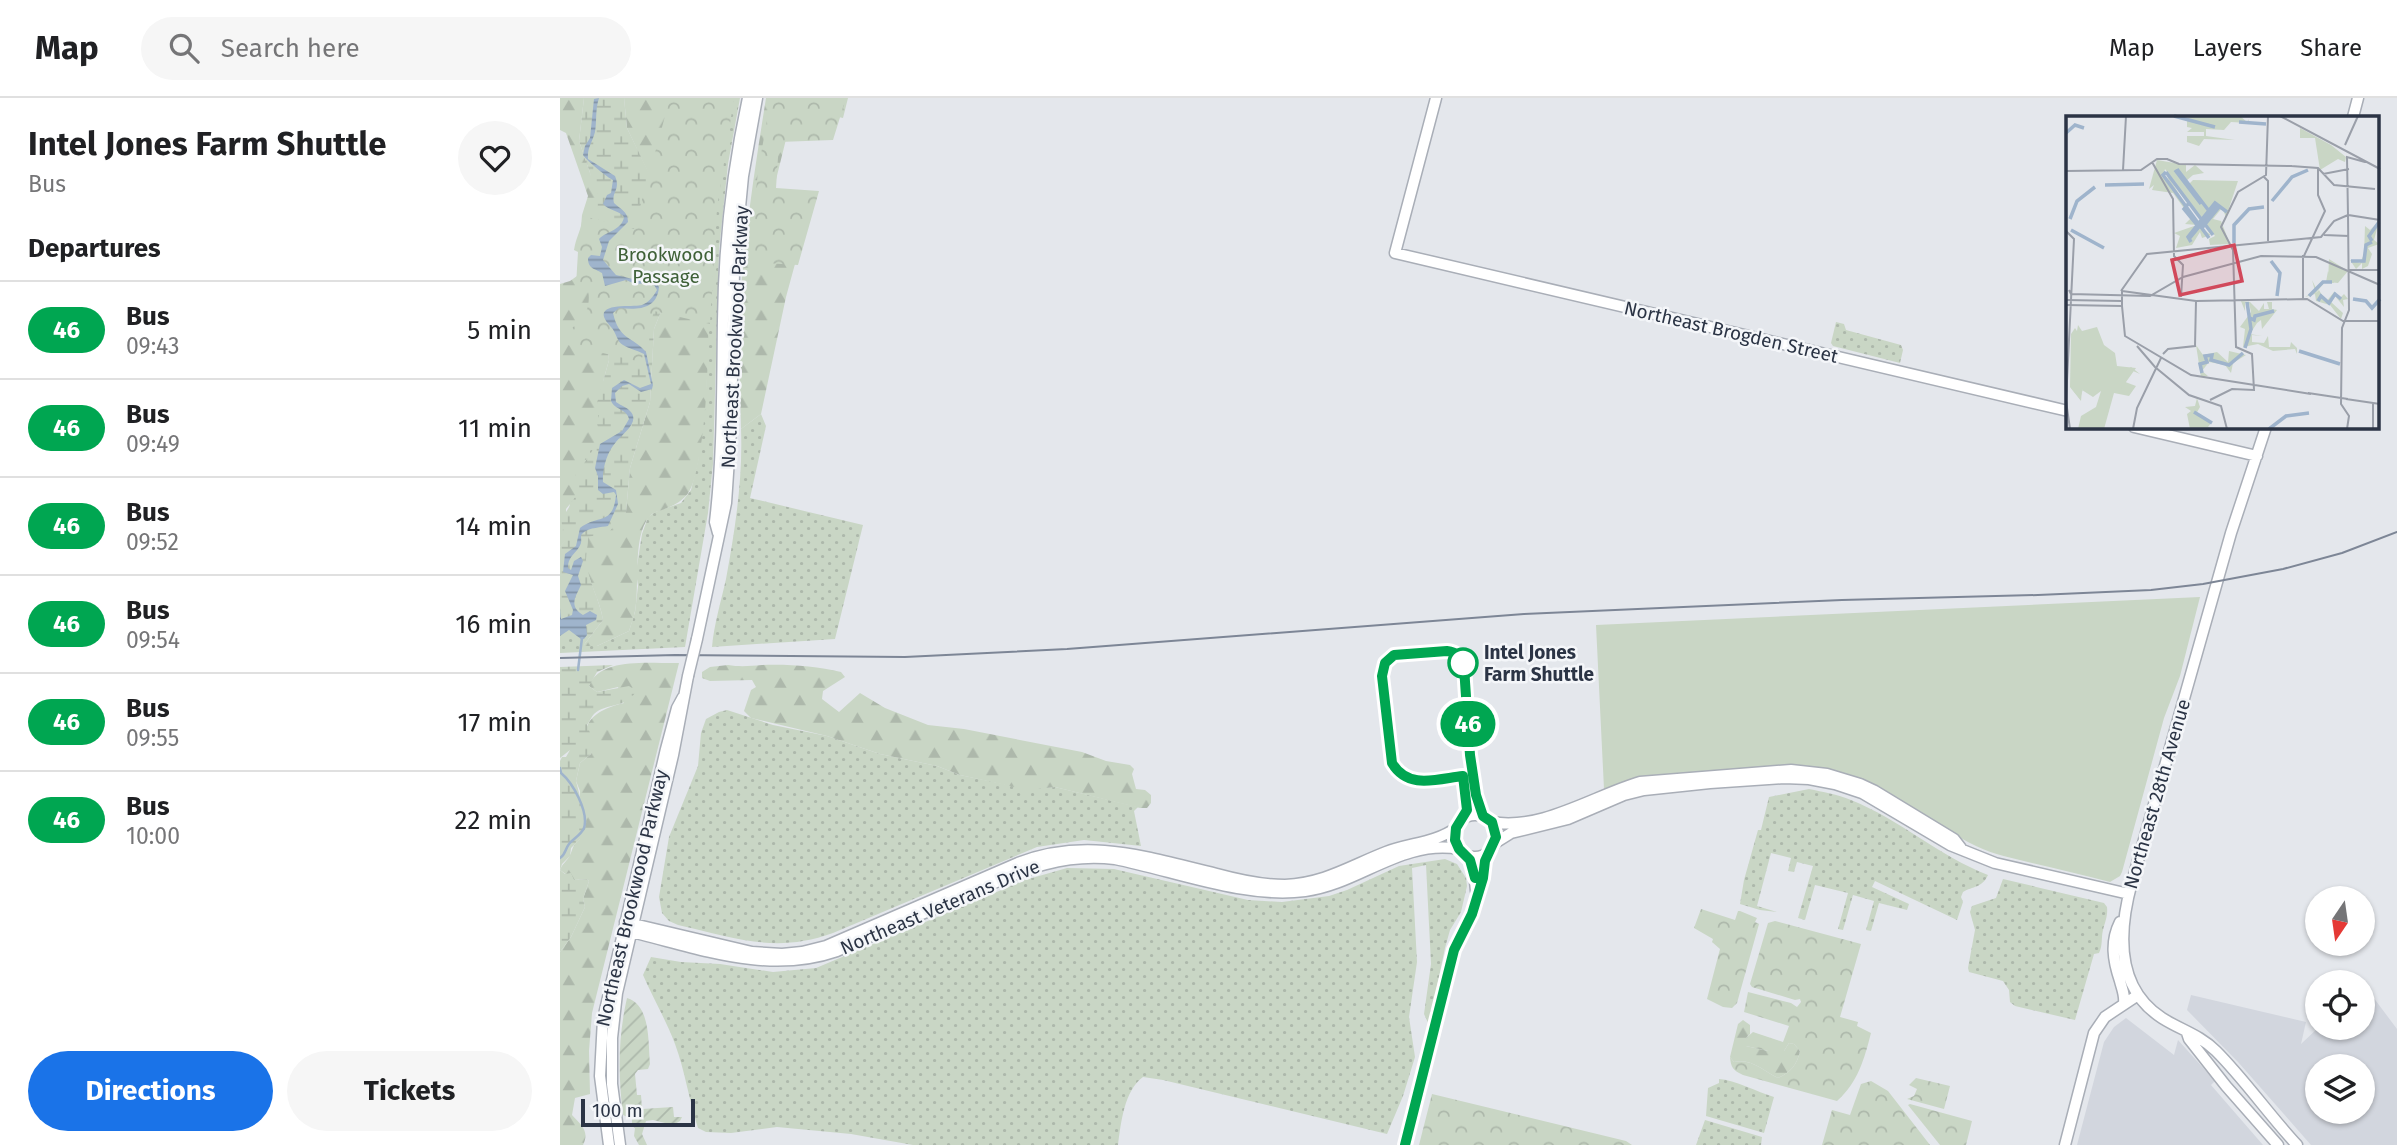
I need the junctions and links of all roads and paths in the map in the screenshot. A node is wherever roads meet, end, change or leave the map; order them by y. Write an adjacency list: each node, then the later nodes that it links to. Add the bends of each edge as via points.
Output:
1 (748, 98): 10 (street, Northeast Brookwood Parkway, via 725,270)
2 (757, 98): 10 (street, Northeast Brookwood Parkway, via 738,220 729,465 724,523)
3 (1436, 98): 6 (street, Northeast Brogden Street, via 1395,253)
4 (2358, 98): 5 (street)
5 (2353, 116)
6 (2066, 411)
7 (2142, 429): 9 (street)
8 (2265, 429): 9 (street, Northeast 28th Avenue)
9 (2257, 456): 17 (street, Northeast 28th Avenue)
10 (718, 533): 20 (street, Northeast Brookwood Parkway, bridge, via 698,639 666,749)
11 (1492, 822): 12 (street, via 1473,815); 13 (street, via 1496,832); 14 (street, via 1509,824 1569,811 1640,782 1791,770 1860,784)
12 (1456, 828): 15 (street); 20 (street, Northeast Veterans Drive, via 1328,878 1284,885 1250,882 1108,850 1048,853 802,952 752,952)
13 (1492, 848): 14 (street, via 1511,833 1568,819 1644,790 1784,778 1823,781 1855,791); 15 (street, via 1472,857); 18 (street)
14 (1962, 848): 17 (street, via 1994,863)
15 (1459, 849): 20 (street, Northeast Veterans Drive, via 1401,855 1331,886 1284,893 1248,890 1115,859 1065,859 1029,868 837,951 790,962 747,959)
16 (1474, 871): 18 (street)
17 (2129, 894): 19 (street, Northeast 28th Avenue)
18 (1476, 898): 26 (street, via 1452,956)
19 (2123, 915): 21 (street, Northeast 28th Avenue, via 2124,954); 22 (street, via 2112,944)
20 (628, 927): 24 (street, Northeast Brookwood Parkway, via 604,1006 601,1039 600,1076); 25 (street, Northeast Brookwood Parkway, via 612,1038)
21 (2138, 995): 22 (street); 23 (street, via 2153,1012)
22 (2124, 1003): 27 (street, via 2105,1017 2095,1033)
23 (2187, 1033): 28 (street); 29 (street, via 2198,1035 2217,1052)
24 (609, 1145)
25 (620, 1145)
26 (1405, 1145)
27 (2065, 1145)
28 (2277, 1145)
29 (2297, 1145)

